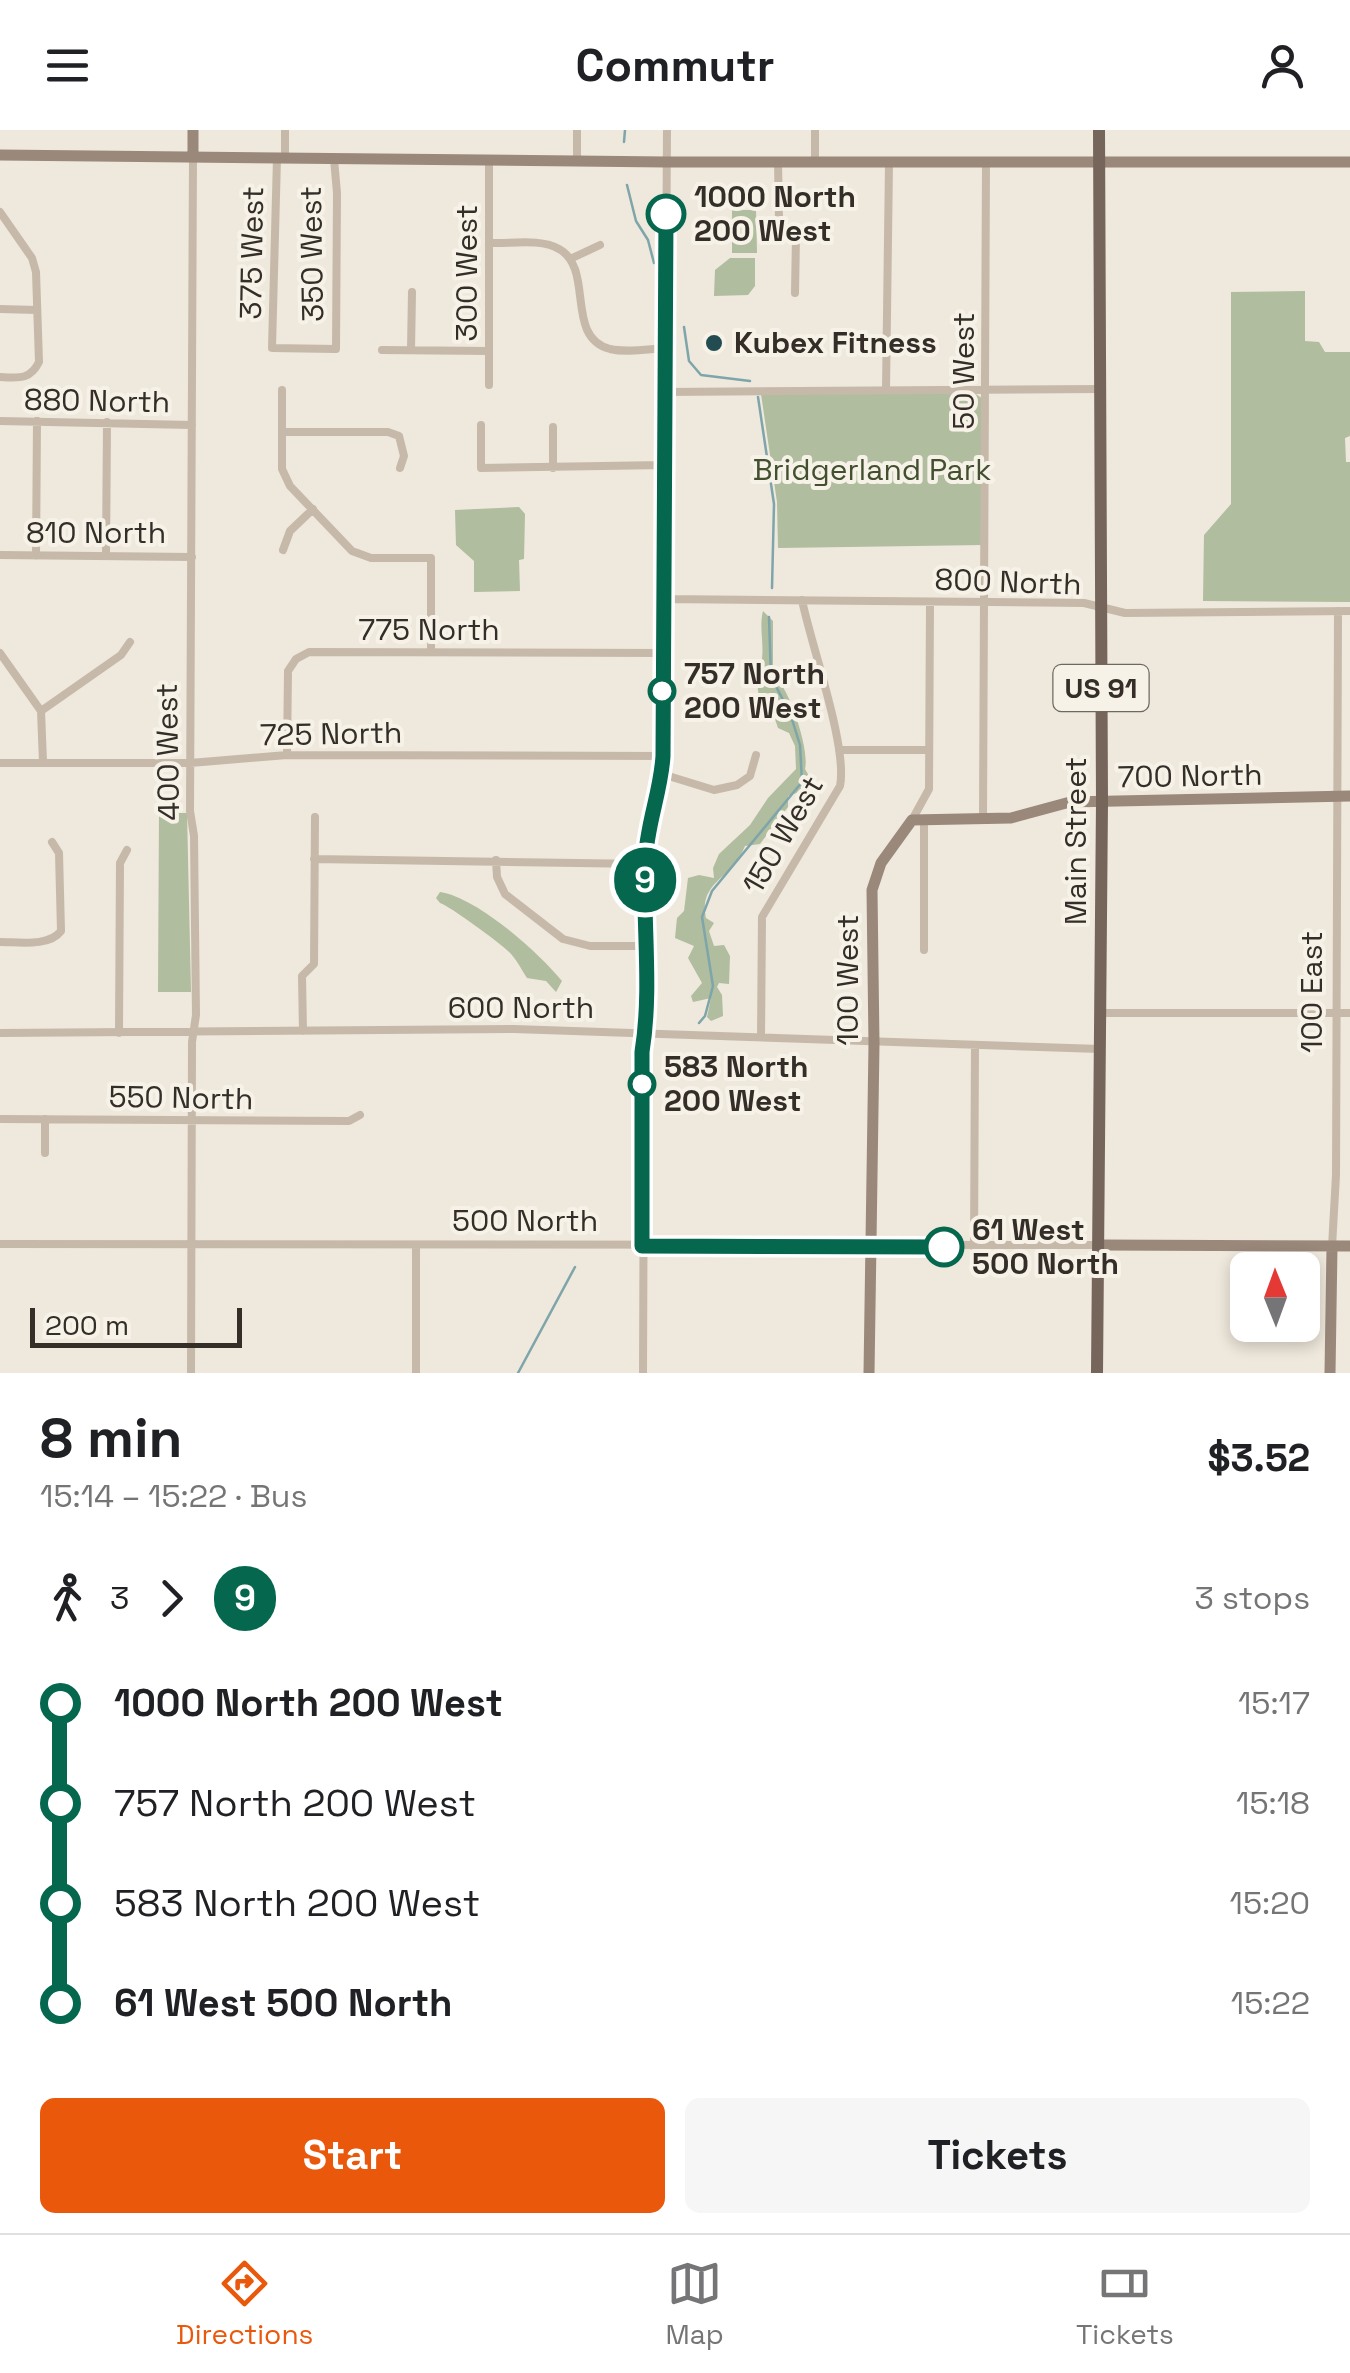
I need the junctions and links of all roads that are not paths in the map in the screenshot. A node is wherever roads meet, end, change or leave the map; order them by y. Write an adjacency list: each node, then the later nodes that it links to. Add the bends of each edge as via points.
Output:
1 (193, 130): 8 (street, 400 West)
2 (285, 130): 9 (street, 375 West)
3 (577, 130): 12 (street)
4 (667, 130): 13 (street)
5 (815, 130): 15 (street)
6 (1099, 130): 19 (main road, Main Street / US 91)
7 (0, 155): 8 (street)
8 (193, 157): 9 (street); 43 (street, 400 West)
9 (281, 158): 10 (street); 28 (street, 375 West, via 272,348)
10 (334, 158): 11 (street); 28 (street, 350 West)
11 (489, 160): 12 (street); 21 (street, 300 West)
12 (577, 161): 13 (street)
13 (666, 162): 14 (street); 29 (street)
14 (778, 162): 15 (street); 25 (street, via 779,220 796,236)
15 (816, 162): 16 (street)
16 (889, 162): 18 (street); 38 (street)
17 (1350, 162): 19 (street)
18 (986, 163): 19 (street); 35 (street, 50 West)
19 (1099, 164): 36 (main road, Main Street / US 91)
20 (0, 212): 27 (street, via 32,258)
21 (489, 244): 23 (street, via 545,244); 32 (street, 300 West)
22 (600, 245): 23 (street)
23 (570, 260): 29 (street, via 586,329 598,344 614,350)
24 (412, 292): 31 (street)
25 (795, 294)
26 (0, 310): 27 (street)
27 (37, 310): 33 (street, via 33,374)
28 (336, 348)
29 (666, 348): 39 (street)
30 (382, 350): 31 (street)
31 (412, 350): 32 (street)
32 (489, 351): 34 (street, 300 West)
33 (0, 378)
34 (490, 385)
35 (987, 388): 36 (street); 38 (street); 59 (street, 50 West)
36 (1101, 388): 60 (main road, Main Street / US 91)
37 (282, 390): 46 (street)
38 (886, 390): 39 (street)
39 (666, 392): 47 (street)
40 (0, 421): 41 (street, 880 North)
41 (37, 421): 42 (street, 880 North); 53 (street)
42 (106, 422): 43 (street, 880 North); 54 (street)
43 (192, 425): 55 (street, 400 West)
44 (481, 425): 49 (street, via 482,468)
45 (553, 427): 49 (street)
46 (282, 432): 48 (street, via 388,432 404,446); 50 (street, via 285,479)
47 (664, 465): 49 (street); 56 (street)
48 (400, 468)
49 (553, 468)
50 (313, 509): 51 (street, via 290,531); 64 (street, via 361,555 431,558)
51 (284, 550)
52 (0, 555): 53 (street, 810 North)
53 (36, 556): 54 (street, 810 North)
54 (106, 556): 55 (street, 810 North)
55 (192, 556): 75 (street, 400 West)
56 (664, 599): 57 (street, 800 North); 65 (street)
57 (802, 600): 58 (street, 800 North); 68 (street, 150 West)
58 (930, 602): 59 (street, 800 North); 69 (street, 100 West)
59 (984, 602): 60 (street, 800 North); 80 (street, 50 West)
60 (1102, 609): 61 (street, 800 North); 78 (main road, Main Street / US 91)
61 (1338, 611): 62 (street, 800 North); 77 (street, 100 East)
62 (1350, 611)
63 (130, 642): 67 (street, via 122,655)
64 (431, 652): 65 (street, 775 North); 70 (street, 775 North, via 309,652 296,659 288,671)
65 (662, 652): 72 (street)
66 (0, 654): 67 (street)
67 (42, 710): 73 (street)
68 (840, 750): 69 (street); 98 (street, 150 West, via 840,786 762,917)
69 (928, 750): 81 (street, 100 West, via 929,789)
70 (287, 755): 72 (street, 725 North); 75 (street, 725 North)
71 (756, 755): 76 (street, via 750,776 723,790)
72 (663, 756): 76 (street)
73 (44, 762): 74 (street, 725 North); 75 (street, 725 North)
74 (0, 763)
75 (190, 763): 95 (street, 400 West)
76 (662, 774): 86 (street)
77 (1344, 797): 78 (street, 700 North); 91 (street, 100 East)
78 (1102, 802): 80 (street, 700 North); 90 (main road, Main Street / US 91)
79 (314, 818): 84 (street)
80 (983, 819): 81 (street, 700 North)
81 (918, 820): 89 (street); 99 (street, 100 West, via 881,863 872,890)
82 (52, 842): 87 (street, via 59,853 61,932 49,941)
83 (126, 850): 94 (street, via 120,864)
84 (314, 858): 85 (street); 93 (street, via 314,964 302,976)
85 (496, 860): 86 (street); 88 (street, via 504,894 563,939)
86 (645, 864): 88 (street)
87 (0, 942)
88 (646, 946): 96 (street)
89 (924, 950)
90 (1100, 1013): 91 (street); 101 (main road, Main Street / US 91)
91 (1336, 1013): 92 (street); 112 (street, 100 East)
92 (1350, 1013)
93 (302, 1031): 95 (street, 600 North); 96 (street, 600 North)
94 (119, 1032): 95 (street, 600 North); 97 (street, 600 North)
95 (193, 1032): 105 (street, 400 West)
96 (646, 1032): 98 (street, 600 North); 111 (street)
97 (0, 1033)
98 (761, 1037): 99 (street, 600 North)
99 (874, 1044): 100 (street, 600 North); 114 (street, 100 West)
100 (975, 1047): 101 (street, 600 North); 115 (street)
101 (1100, 1049): 109 (main road, Main Street / US 91)
102 (360, 1115): 105 (street, 550 North)
103 (0, 1119): 104 (street, 550 North)
104 (45, 1119): 105 (street, 550 North); 106 (street)
105 (190, 1120): 108 (street, 400 West)
106 (45, 1153)
107 (0, 1244): 108 (street, 500 North)
108 (190, 1244): 110 (street, 500 North); 116 (street, 400 West)
109 (1100, 1245): 112 (street, 500 North); 115 (street, 500 North); 120 (main road, Main Street / US 91)
110 (416, 1246): 111 (street, 500 North); 117 (street)
111 (642, 1246): 114 (street, 500 North); 118 (street)
112 (1332, 1246): 113 (street, 500 North); 121 (street, 100 East)
113 (1350, 1246)
114 (870, 1247): 115 (street, 500 North); 119 (street, 100 West)
115 (974, 1247)
116 (190, 1373)
117 (416, 1373)
118 (642, 1373)
119 (869, 1373)
120 (1098, 1373)
121 (1330, 1373)

